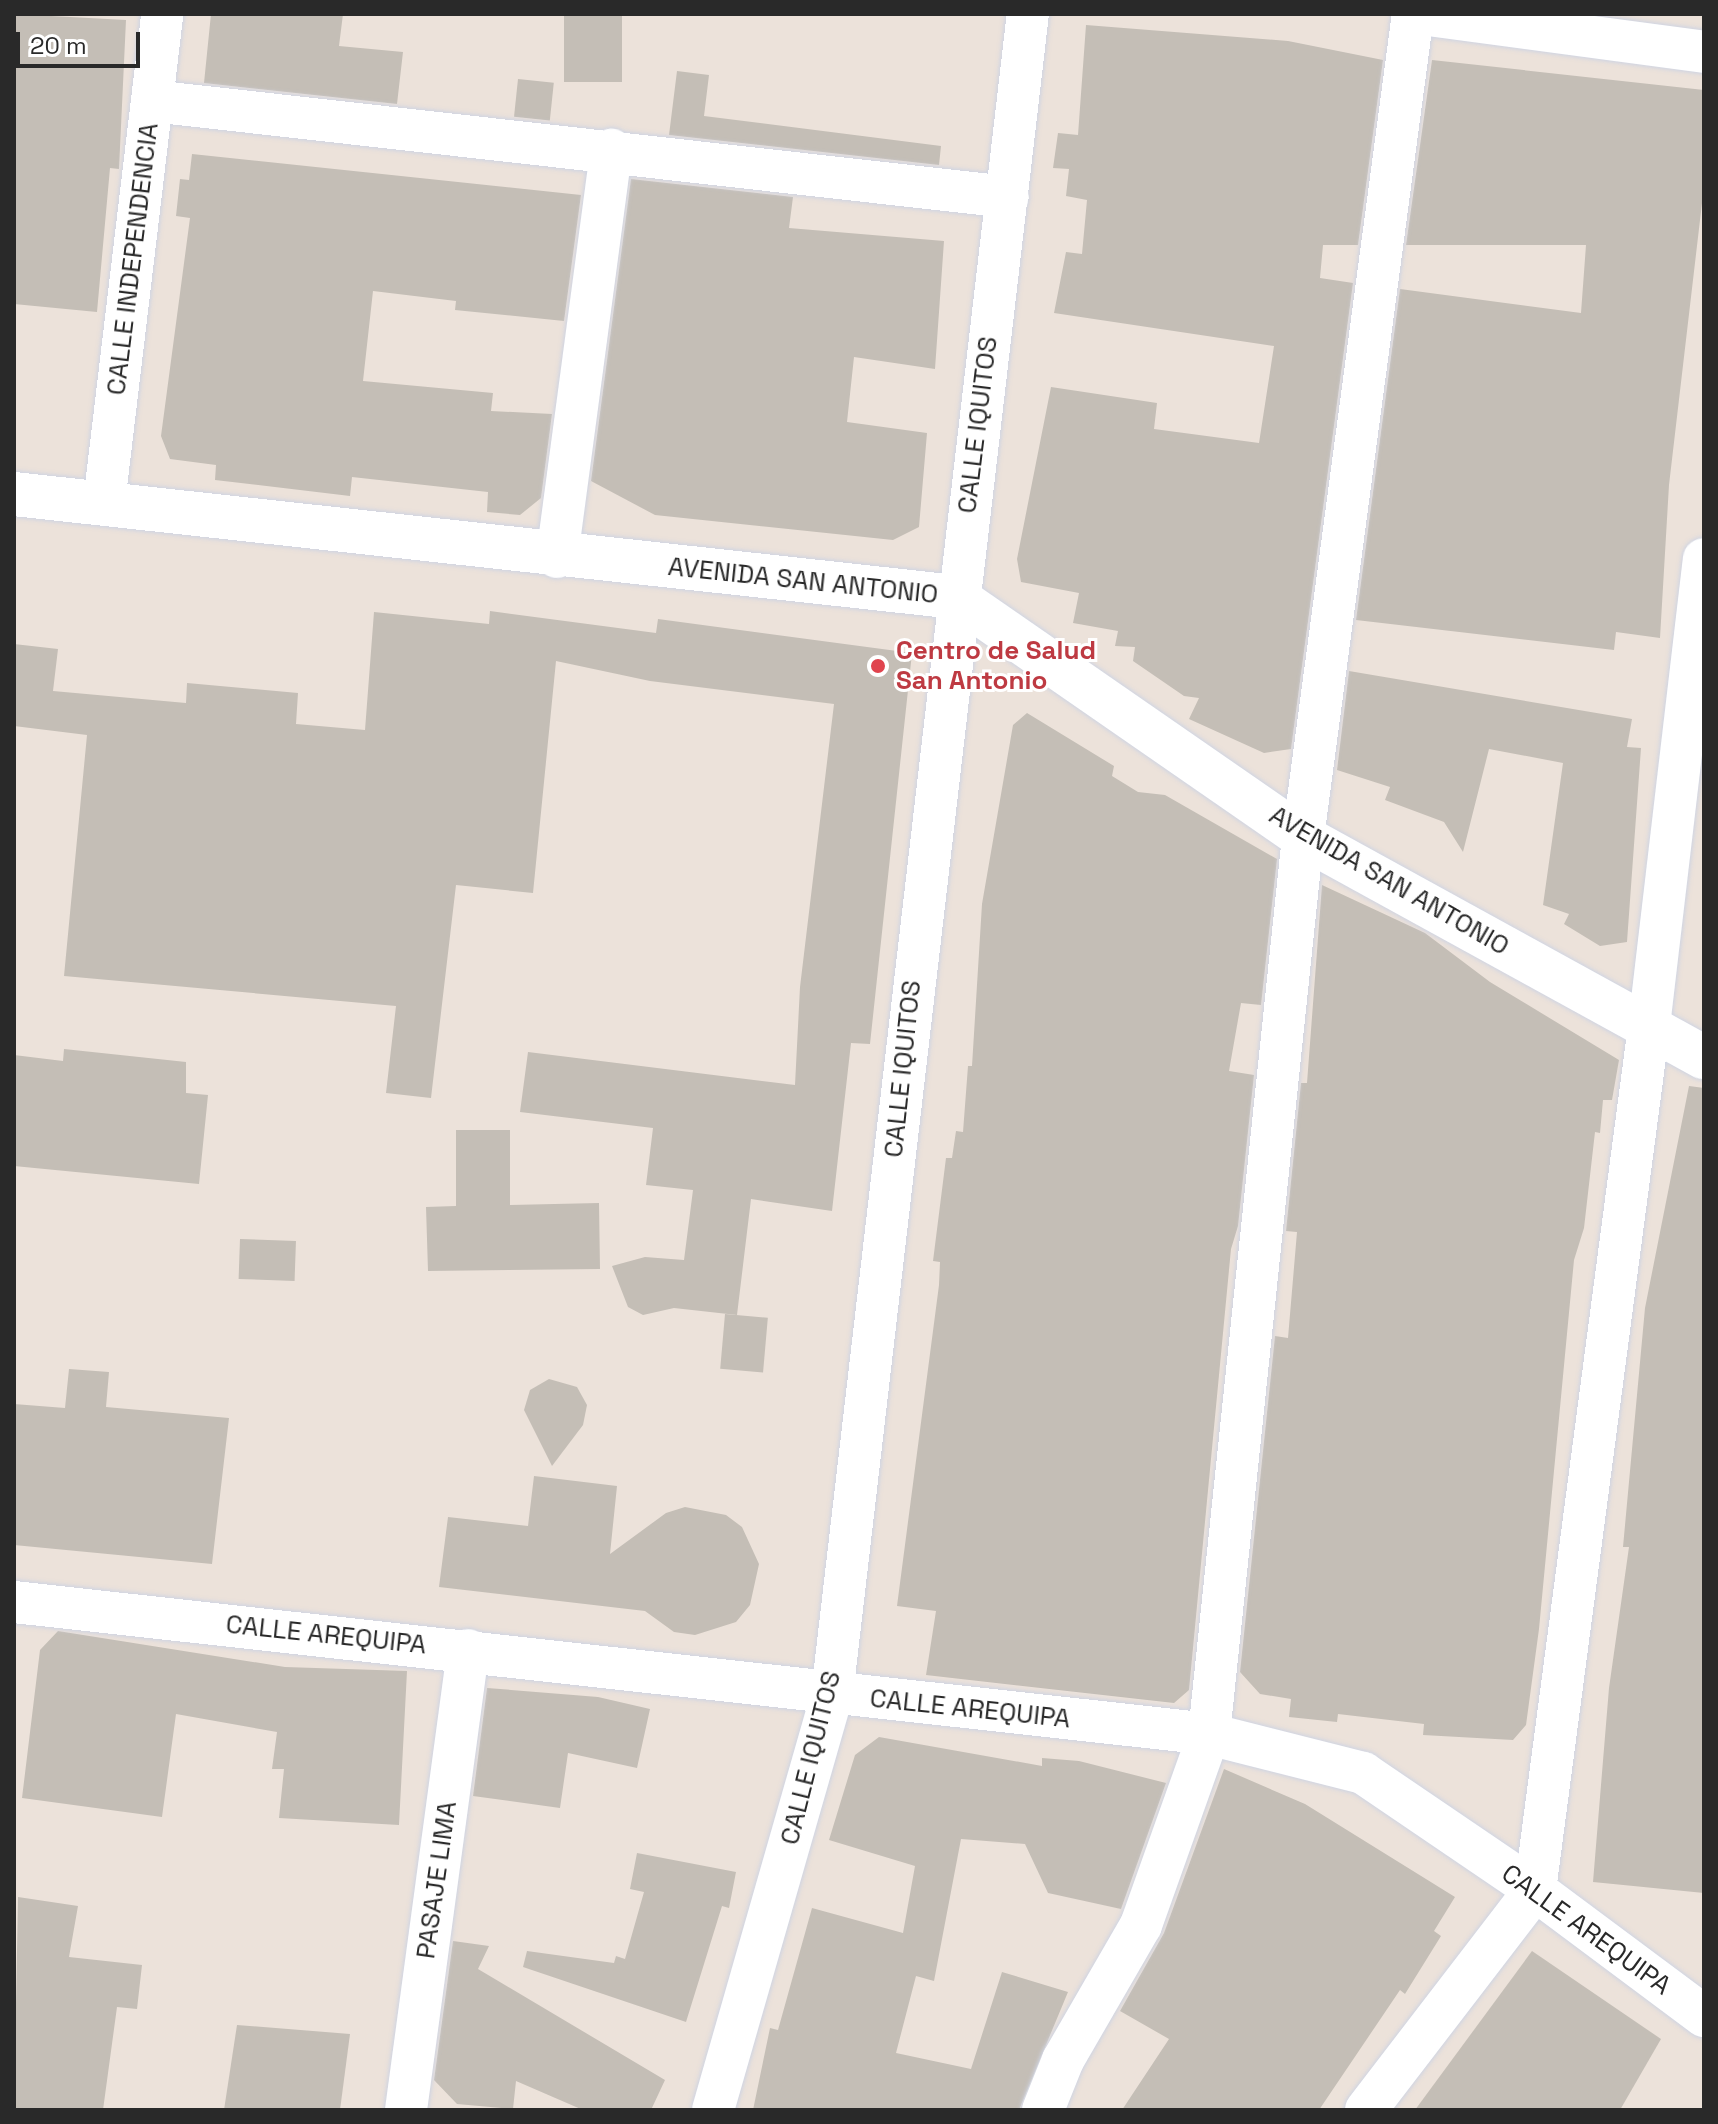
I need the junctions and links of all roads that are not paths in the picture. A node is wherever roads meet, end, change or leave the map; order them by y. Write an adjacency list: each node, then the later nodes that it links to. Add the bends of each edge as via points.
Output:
1 (162, 14): 6 (street, CALLE INDEPENDENCIA)
2 (1028, 14): 8 (street, CALLE IQUITOS)
3 (1413, 14): 14 (street)
4 (1421, 14): 5 (street)
5 (1704, 52)
6 (152, 101): 7 (street); 10 (street, CALLE INDEPENDENCIA)
7 (611, 150): 8 (street); 11 (street)
8 (1008, 197): 13 (street, CALLE IQUITOS)
9 (14, 494): 10 (main road, AVENIDA SAN ANTONIO)
10 (104, 503): 11 (main road, AVENIDA SAN ANTONIO)
11 (557, 557): 13 (main road, AVENIDA SAN ANTONIO)
12 (1704, 559): 15 (street)
13 (956, 597): 14 (main road, AVENIDA SAN ANTONIO); 19 (street, CALLE IQUITOS)
14 (1303, 837): 15 (main road, AVENIDA SAN ANTONIO); 20 (street)
15 (1649, 1026): 16 (main road, AVENIDA SAN ANTONIO); 21 (street)
16 (1704, 1057)
17 (14, 1604): 18 (street, CALLE AREQUIPA)
18 (468, 1650): 19 (street, CALLE AREQUIPA); 23 (street, PASAJE LIMA)
19 (832, 1694): 20 (street, CALLE AREQUIPA); 24 (street, CALLE IQUITOS)
20 (1209, 1734): 21 (street, CALLE AREQUIPA, via 1363,1773); 25 (street, via 1141,1925 1063,2060)
21 (1535, 1890): 22 (street, CALLE AREQUIPA); 26 (street)
22 (1704, 2016)
23 (406, 2110)
24 (713, 2110)
25 (1043, 2110)
26 (1366, 2110)

